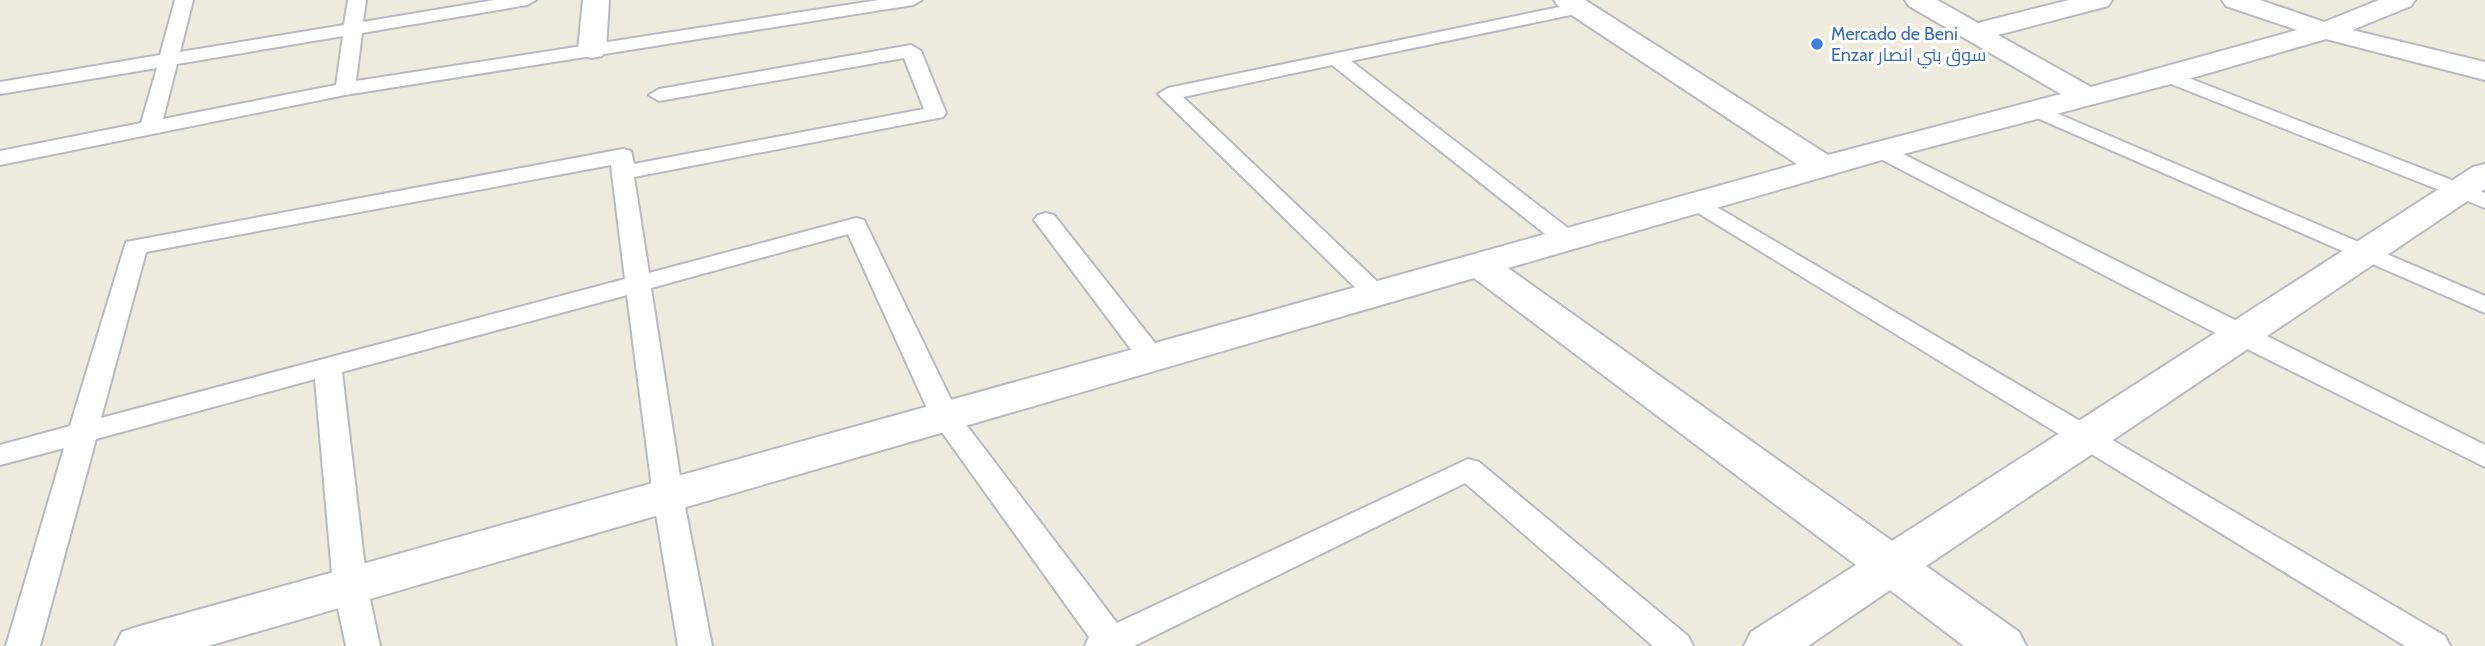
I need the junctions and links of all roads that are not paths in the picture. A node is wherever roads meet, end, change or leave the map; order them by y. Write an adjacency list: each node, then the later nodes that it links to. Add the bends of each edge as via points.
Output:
1 (184, 0): 15 (lane)
2 (357, 0): 11 (lane)
3 (527, 0): 11 (lane)
4 (596, 0): 14 (street)
5 (913, 0): 14 (lane)
6 (1918, 0): 13 (street)
7 (2099, 0): 13 (street)
8 (2235, 0): 12 (street)
9 (2402, 0): 12 (street)
10 (1573, 4): 16 (lane); 27 (street)
11 (353, 28): 15 (lane); 20 (lane)
12 (2325, 31): 17 (street); 18 (street)
13 (1977, 32): 22 (street)
14 (592, 50): 20 (lane)
15 (168, 59): 19 (lane); 24 (lane)
16 (1336, 60): 32 (lane); 36 (lane, via 1168,94)
17 (2485, 71)
18 (2168, 76): 22 (street); 29 (lane)
19 (0, 88)
20 (345, 89): 24 (lane)
21 (659, 95): 28 (lane, via 912,51 936,113)
22 (2087, 97): 23 (street)
23 (2035, 110): 25 (street); 33 (lane)
24 (151, 126): 26 (lane)
25 (1881, 150): 27 (street); 38 (lane)
26 (0, 158)
27 (1824, 167): 30 (street)
28 (622, 173): 35 (lane); 42 (lane, via 623,156 135,247)
29 (2476, 189): 33 (street)
30 (1698, 203): 32 (street); 43 (lane)
31 (1046, 219): 39 (lane)
32 (1568, 240): 34 (street)
33 (2365, 253): 37 (lane); 38 (street)
34 (1480, 265): 36 (street); 47 (street)
35 (639, 285): 40 (lane); 41 (lane, via 856,225); 46 (lane)
36 (1376, 294): 39 (street)
37 (2485, 305)
38 (2240, 335): 43 (street); 45 (lane)
39 (1152, 358): 41 (street)
40 (328, 368): 42 (lane); 48 (lane)
41 (945, 417): 46 (street); 49 (lane)
42 (81, 432): 44 (lane); 50 (lane)
43 (2086, 437): 47 (street); 57 (lane)
44 (0, 454)
45 (2485, 457)
46 (667, 496): 48 (street); 53 (lane)
47 (1892, 565): 55 (street); 56 (street)
48 (350, 585): 51 (street); 52 (lane)
49 (1110, 644): 54 (lane, via 1468,468)
50 (23, 646)
51 (140, 646)
52 (363, 646)
53 (695, 646)
54 (1676, 646)
55 (1769, 646)
56 (2001, 646)
57 (2433, 646)

